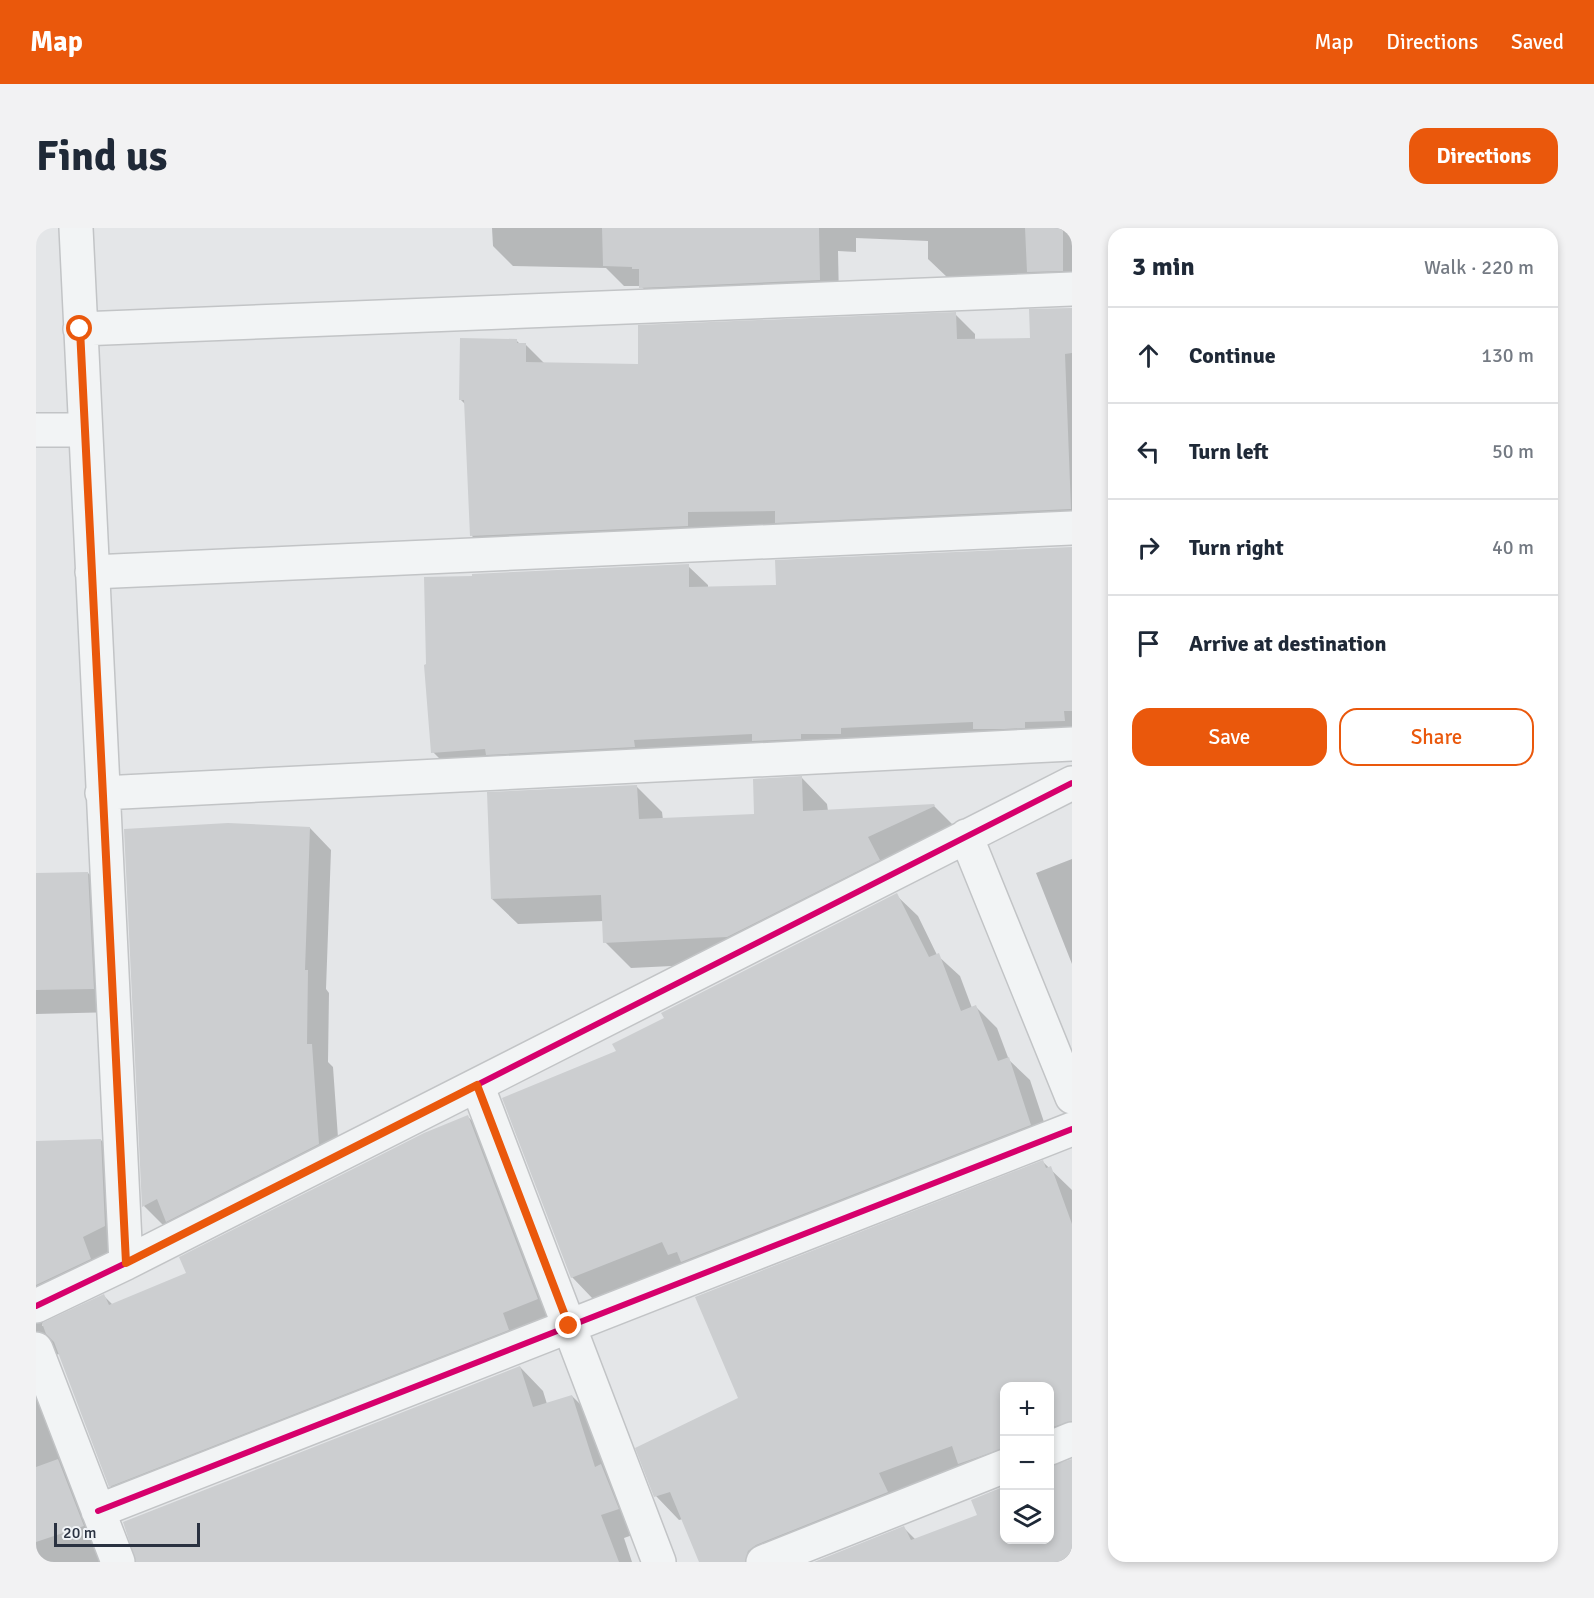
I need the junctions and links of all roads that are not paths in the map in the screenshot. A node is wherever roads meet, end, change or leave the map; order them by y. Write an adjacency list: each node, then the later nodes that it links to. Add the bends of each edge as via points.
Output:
1 (76, 228): 3 (street)
2 (1072, 289): 3 (street)
3 (80, 329): 5 (street)
4 (36, 430): 5 (street)
5 (85, 430): 7 (street)
6 (1072, 528): 7 (street)
7 (92, 572): 10 (street)
8 (1072, 744): 10 (street)
9 (1072, 783): 11 (street)
10 (102, 793): 15 (street)
11 (966, 836): 12 (street); 13 (street)
12 (477, 1085): 15 (street); 17 (street)
13 (1072, 1097)
14 (1072, 1129): 17 (street)
15 (126, 1263): 16 (street)
16 (36, 1306)
17 (569, 1326): 22 (street); 24 (street)
18 (36, 1349): 22 (street)
19 (1072, 1439): 20 (street)
20 (1054, 1446)
21 (1000, 1468): 25 (street)
22 (98, 1511): 23 (street)
23 (118, 1562)
24 (658, 1562)
25 (763, 1562)

